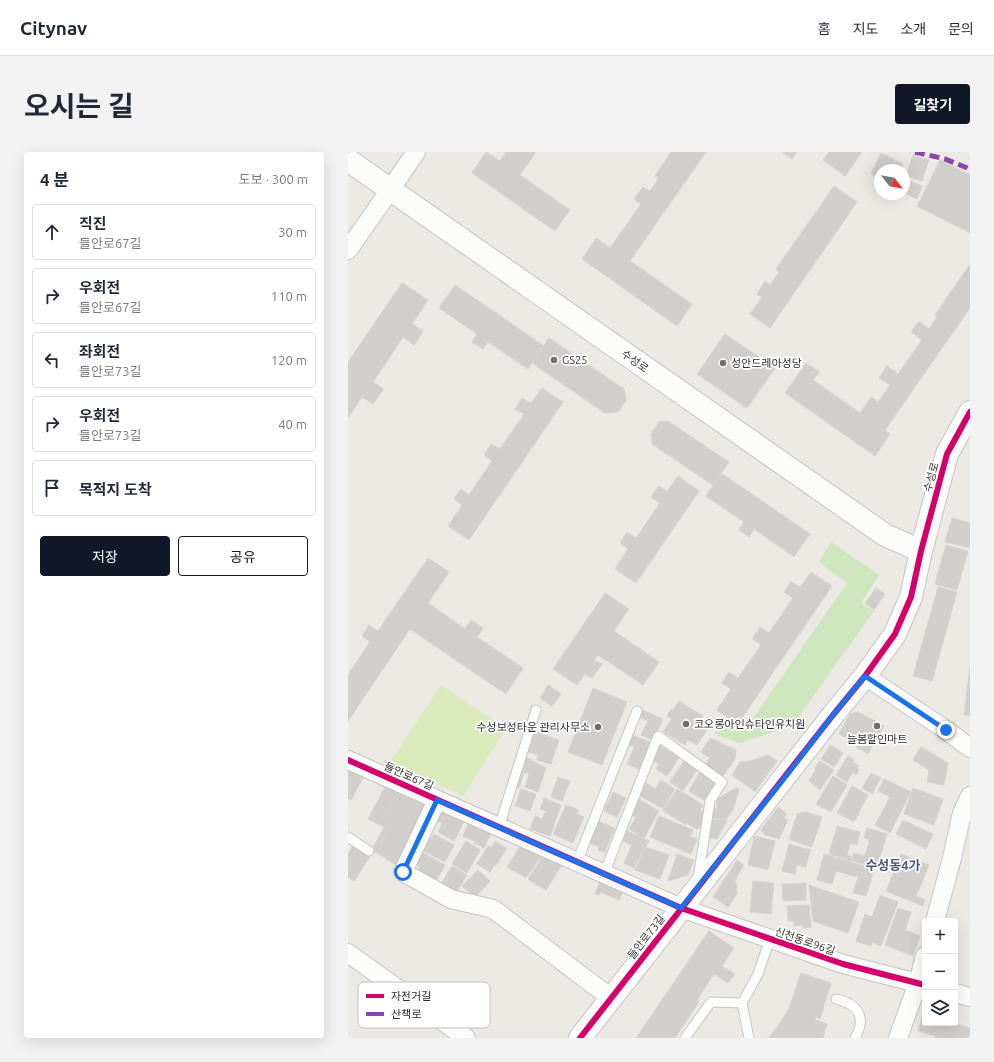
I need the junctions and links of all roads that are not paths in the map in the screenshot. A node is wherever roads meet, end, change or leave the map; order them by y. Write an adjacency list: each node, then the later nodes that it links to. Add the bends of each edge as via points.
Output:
1 (416, 152): 3 (street)
2 (348, 160): 3 (street, 수성로)
3 (390, 190): 4 (street); 6 (street, 수성로, via 885,535)
4 (348, 250)
5 (970, 412): 6 (street, 수성로, via 947,454)
6 (922, 551): 7 (street, 들안로73길, via 911,596 895,634)
7 (865, 676): 10 (street); 19 (street, 들안로73길)
8 (536, 710): 14 (lane)
9 (637, 711): 17 (lane)
10 (970, 748)
11 (348, 760): 13 (street, 들안로67길)
12 (970, 796): 21 (street, via 962,813)
13 (437, 800): 14 (street, 들안로67길); 28 (street, 들안로67길, via 403,872 451,899 493,909)
14 (499, 827): 17 (street, 들안로67길)
15 (348, 837): 16 (lane)
16 (369, 851)
17 (577, 862): 18 (street, 들안로67길)
18 (604, 874): 19 (lane, 들안로73길, via 658,736 722,782 710,801); 20 (street, 들안로67길)
19 (696, 889): 20 (street, 들안로73길)
20 (681, 908): 22 (street, 신천동로96길); 28 (street, 들안로73길)
21 (935, 918)
22 (770, 939): 25 (street, 신천동로96길, via 843,964); 30 (lane, via 758,974)
23 (348, 953): 24 (street)
24 (388, 982)
25 (921, 984): 37 (street)
26 (958, 994): 27 (street)
27 (970, 997)
28 (611, 998): 33 (street, 들안로73길)
29 (836, 999): 36 (lane, via 856,1008 860,1015 861,1024)
30 (742, 1003): 34 (lane, via 712,1002); 35 (lane)
31 (452, 1028): 32 (street)
32 (466, 1038)
33 (580, 1038)
34 (685, 1038)
35 (749, 1038)
36 (855, 1038)
37 (898, 1038)

